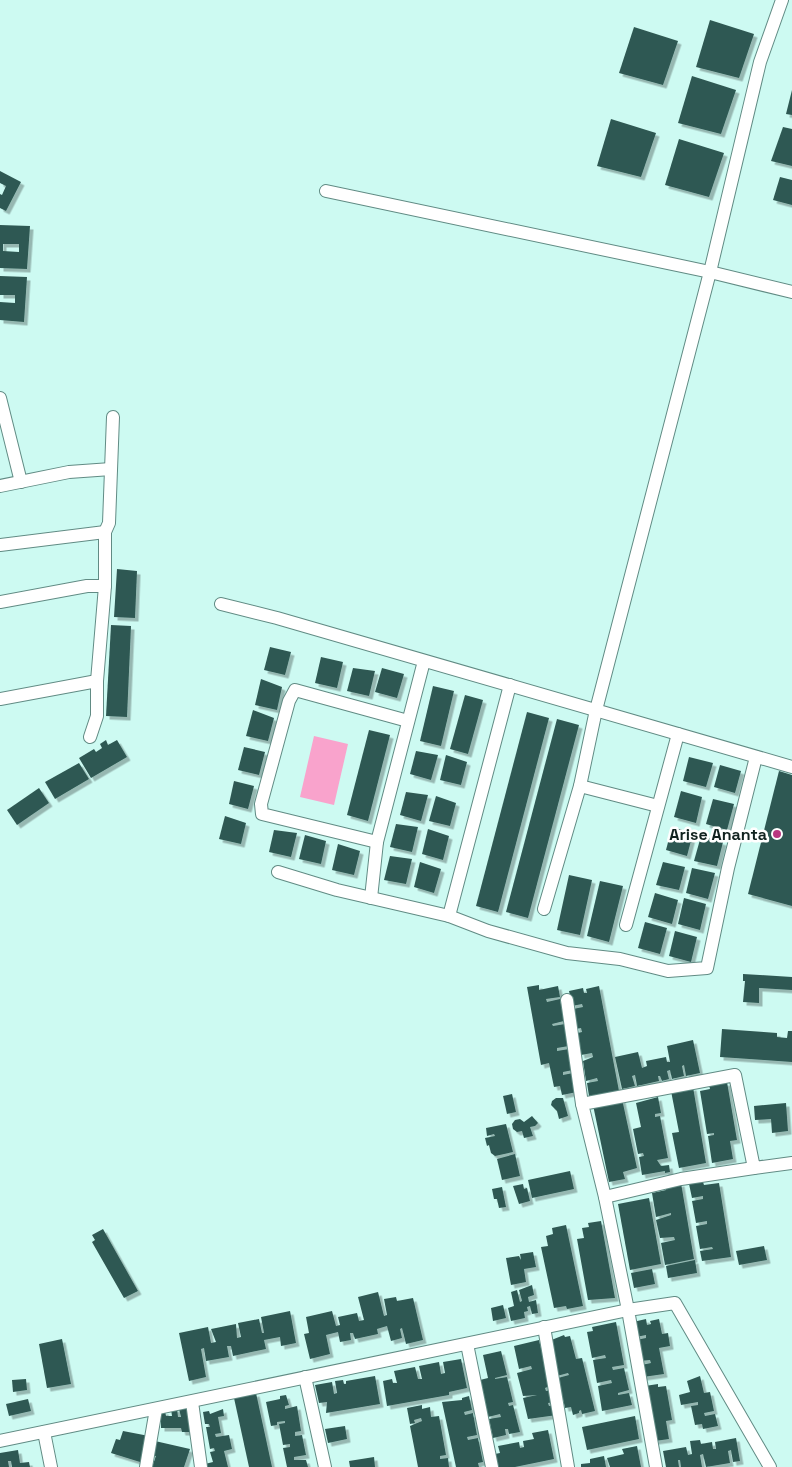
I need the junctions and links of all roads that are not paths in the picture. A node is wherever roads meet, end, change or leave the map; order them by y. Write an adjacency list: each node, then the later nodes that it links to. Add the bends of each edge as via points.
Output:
1 (782, 0): 3 (street, via 760,62)
2 (326, 191): 3 (street)
3 (710, 272): 4 (street); 19 (street)
4 (792, 292)
5 (0, 398): 8 (street)
6 (113, 417): 7 (street)
7 (111, 468): 8 (street, via 69,472); 10 (street, via 109,523)
8 (21, 482): 9 (street)
9 (0, 486)
10 (105, 532): 11 (street); 12 (street)
11 (0, 545)
12 (105, 586): 13 (street, via 87,586); 16 (street)
13 (0, 602)
14 (221, 604): 15 (street)
15 (424, 661): 17 (street); 20 (street)
16 (97, 681): 18 (street); 22 (street, via 97,716)
17 (510, 686): 19 (street); 31 (street)
18 (0, 699)
19 (596, 710): 21 (street); 25 (street)
20 (408, 721): 27 (street); 27 (street, via 295,690 289,701 261,804 262,814)
21 (678, 734): 23 (street); 26 (street)
22 (90, 737)
23 (756, 756): 24 (street); 31 (street, via 707,968 668,971 620,959 568,952 488,931)
24 (792, 767)
25 (580, 786): 26 (street); 30 (street)
26 (658, 806): 32 (street)
27 (377, 842): 29 (street)
28 (278, 872): 29 (street)
29 (371, 898): 31 (street)
30 (544, 910)
31 (448, 916)
32 (626, 925)
33 (568, 1000): 34 (street)
34 (582, 1104): 36 (street, via 735,1075); 37 (street)
35 (792, 1163): 36 (street)
36 (754, 1168): 37 (street, via 681,1179)
37 (605, 1197): 38 (street)
38 (628, 1310): 39 (street); 52 (street); 53 (street, via 675,1303)
39 (544, 1327): 40 (street); 51 (street)
40 (466, 1344): 41 (street); 50 (street)
41 (305, 1378): 42 (street); 49 (street)
42 (192, 1402): 43 (street); 48 (street)
43 (156, 1409): 44 (street); 47 (street)
44 (44, 1432): 45 (street); 46 (street)
45 (0, 1441)
46 (51, 1467)
47 (146, 1467)
48 (201, 1467)
49 (325, 1467)
50 (492, 1467)
51 (568, 1467)
52 (656, 1467)
53 (770, 1467)

